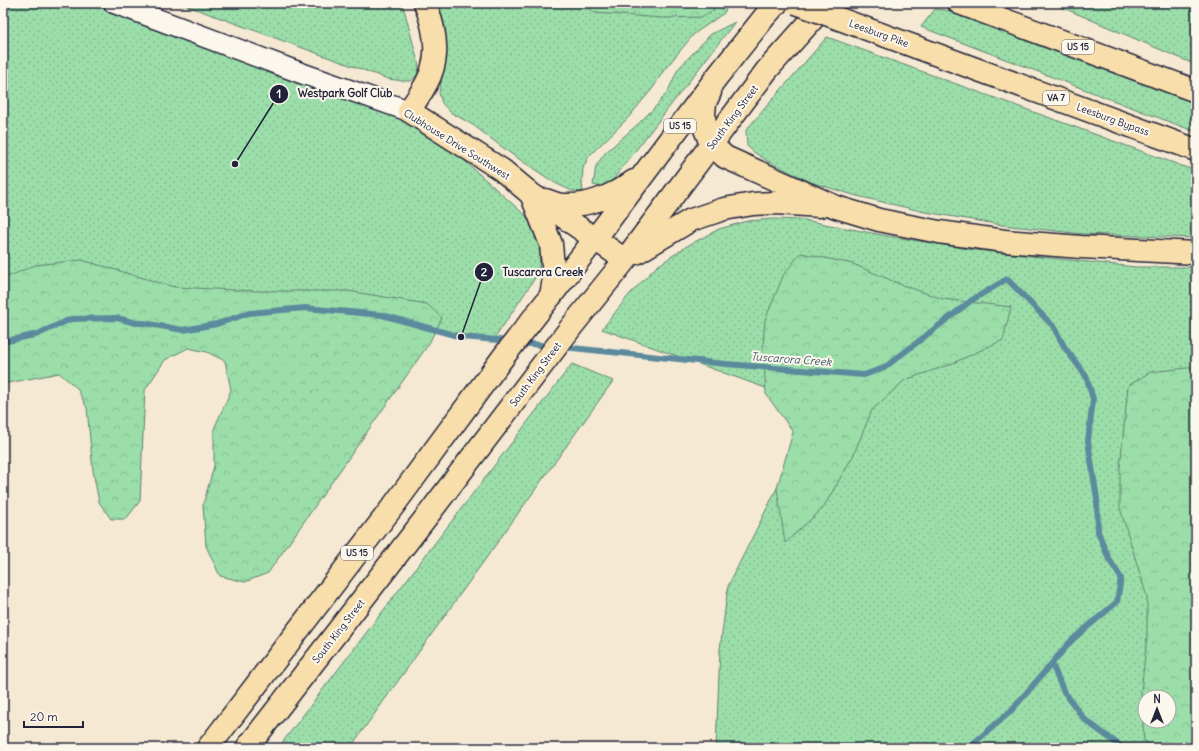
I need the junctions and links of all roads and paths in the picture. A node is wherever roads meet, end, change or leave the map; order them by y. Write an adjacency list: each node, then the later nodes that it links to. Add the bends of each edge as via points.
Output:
1 (114, 3): 10 (street, Clubhouse Drive Southwest)
2 (425, 3): 10 (highway, via 434,31 435,54 432,71)
3 (778, 3): 8 (highway, US 15)
4 (796, 3): 7 (highway, Leesburg Pike / VA 7, bridge)
5 (827, 3): 11 (highway, South King Street, via 767,70)
6 (959, 3): 9 (highway, US 15)
7 (916, 47): 12 (highway, Leesburg Bypass / VA 7)
8 (716, 78): 11 (highway, via 705,103 704,114 705,129); 13 (highway, US 15)
9 (1196, 91)
10 (409, 111): 14 (highway, Clubhouse Drive Southwest, via 502,170)
11 (711, 144): 15 (highway, via 725,157); 18 (highway, South King Street)
12 (1196, 150)
13 (645, 174): 14 (highway, via 608,197 573,205 556,204); 16 (highway, US 15)
14 (531, 194): 16 (highway, Clubhouse Drive Southwest); 19 (highway, via 552,244 554,278)
15 (836, 208): 17 (highway, via 939,232 1005,241); 18 (highway, via 776,203 724,209 691,220)
16 (595, 239): 18 (highway, Clubhouse Drive Southwest); 19 (highway, US 15)
17 (1196, 253)
18 (624, 260): 21 (highway, South King Street)
19 (551, 296): 20 (highway, US 15)
20 (208, 748)
21 (247, 748)

